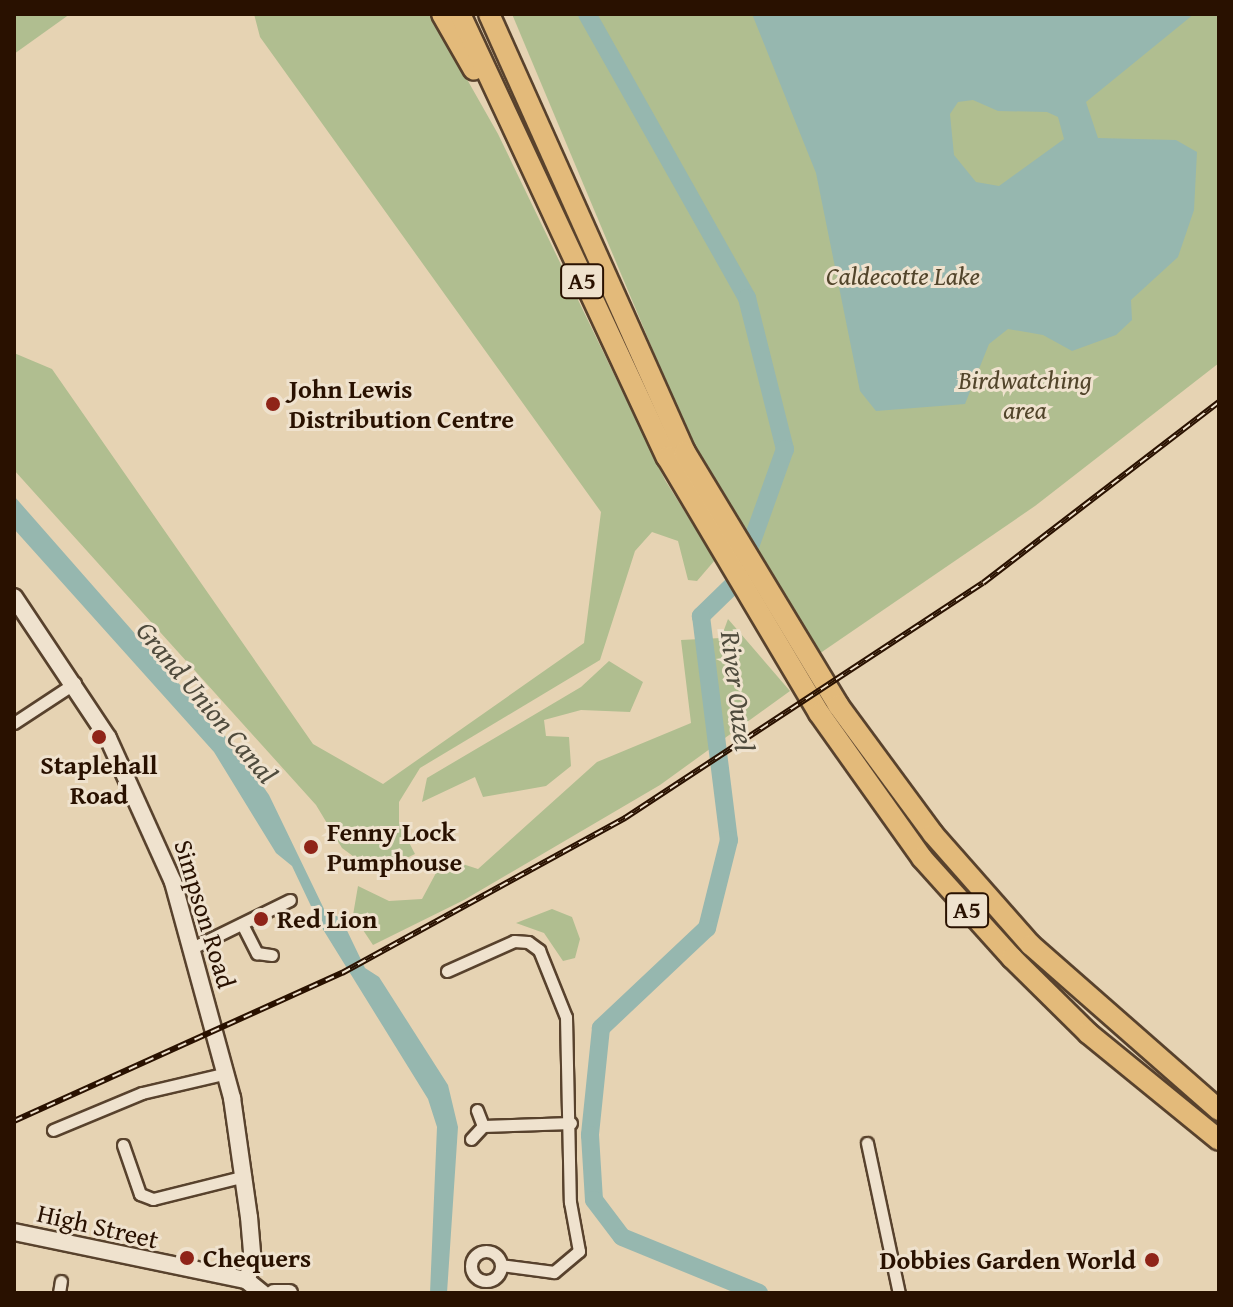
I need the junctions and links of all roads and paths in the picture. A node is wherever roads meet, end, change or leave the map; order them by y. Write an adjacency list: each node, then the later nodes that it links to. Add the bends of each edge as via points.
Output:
1 (442, 14): 5 (highway)
2 (460, 14): 5 (highway, A5)
3 (489, 14): 6 (highway, A5)
4 (504, 14): 6 (highway)
5 (518, 136): 7 (highway, A5, via 622,367)
6 (569, 191): 7 (highway, A5)
7 (721, 534): 18 (highway, A5, via 933,834 1031,945); 23 (highway, A5, via 769,633 864,779 968,911 1088,1033)
8 (14, 597): 9 (street, Simpson Road)
9 (75, 683): 10 (street); 13 (street, Simpson Road, via 154,832)
10 (14, 723)
11 (290, 900): 12 (street)
12 (242, 924): 13 (street); 14 (street, via 257,953)
13 (192, 948): 16 (street, Simpson Road)
14 (272, 955)
15 (447, 971): 19 (street, via 514,941 539,950 566,1017)
16 (227, 1073): 21 (street, via 142,1093); 26 (street, Simpson Road)
17 (477, 1110): 20 (street)
18 (1219, 1110)
19 (571, 1123): 20 (street); 28 (street, via 570,1202 580,1242 575,1260 554,1272)
20 (483, 1126): 22 (street)
21 (53, 1130)
22 (471, 1139)
23 (1219, 1140)
24 (867, 1143): 34 (street)
25 (123, 1145): 26 (street, via 140,1194 153,1199)
26 (245, 1176): 29 (street, Simpson Road, via 253,1264)
27 (14, 1232): 29 (street, High Street)
28 (501, 1265): 30 (street); 30 (street, via 490,1252 477,1255 472,1271)
29 (246, 1280): 31 (street, High Street)
30 (485, 1287)
31 (262, 1293)
32 (274, 1293): 33 (street)
33 (289, 1293)
34 (899, 1293)

